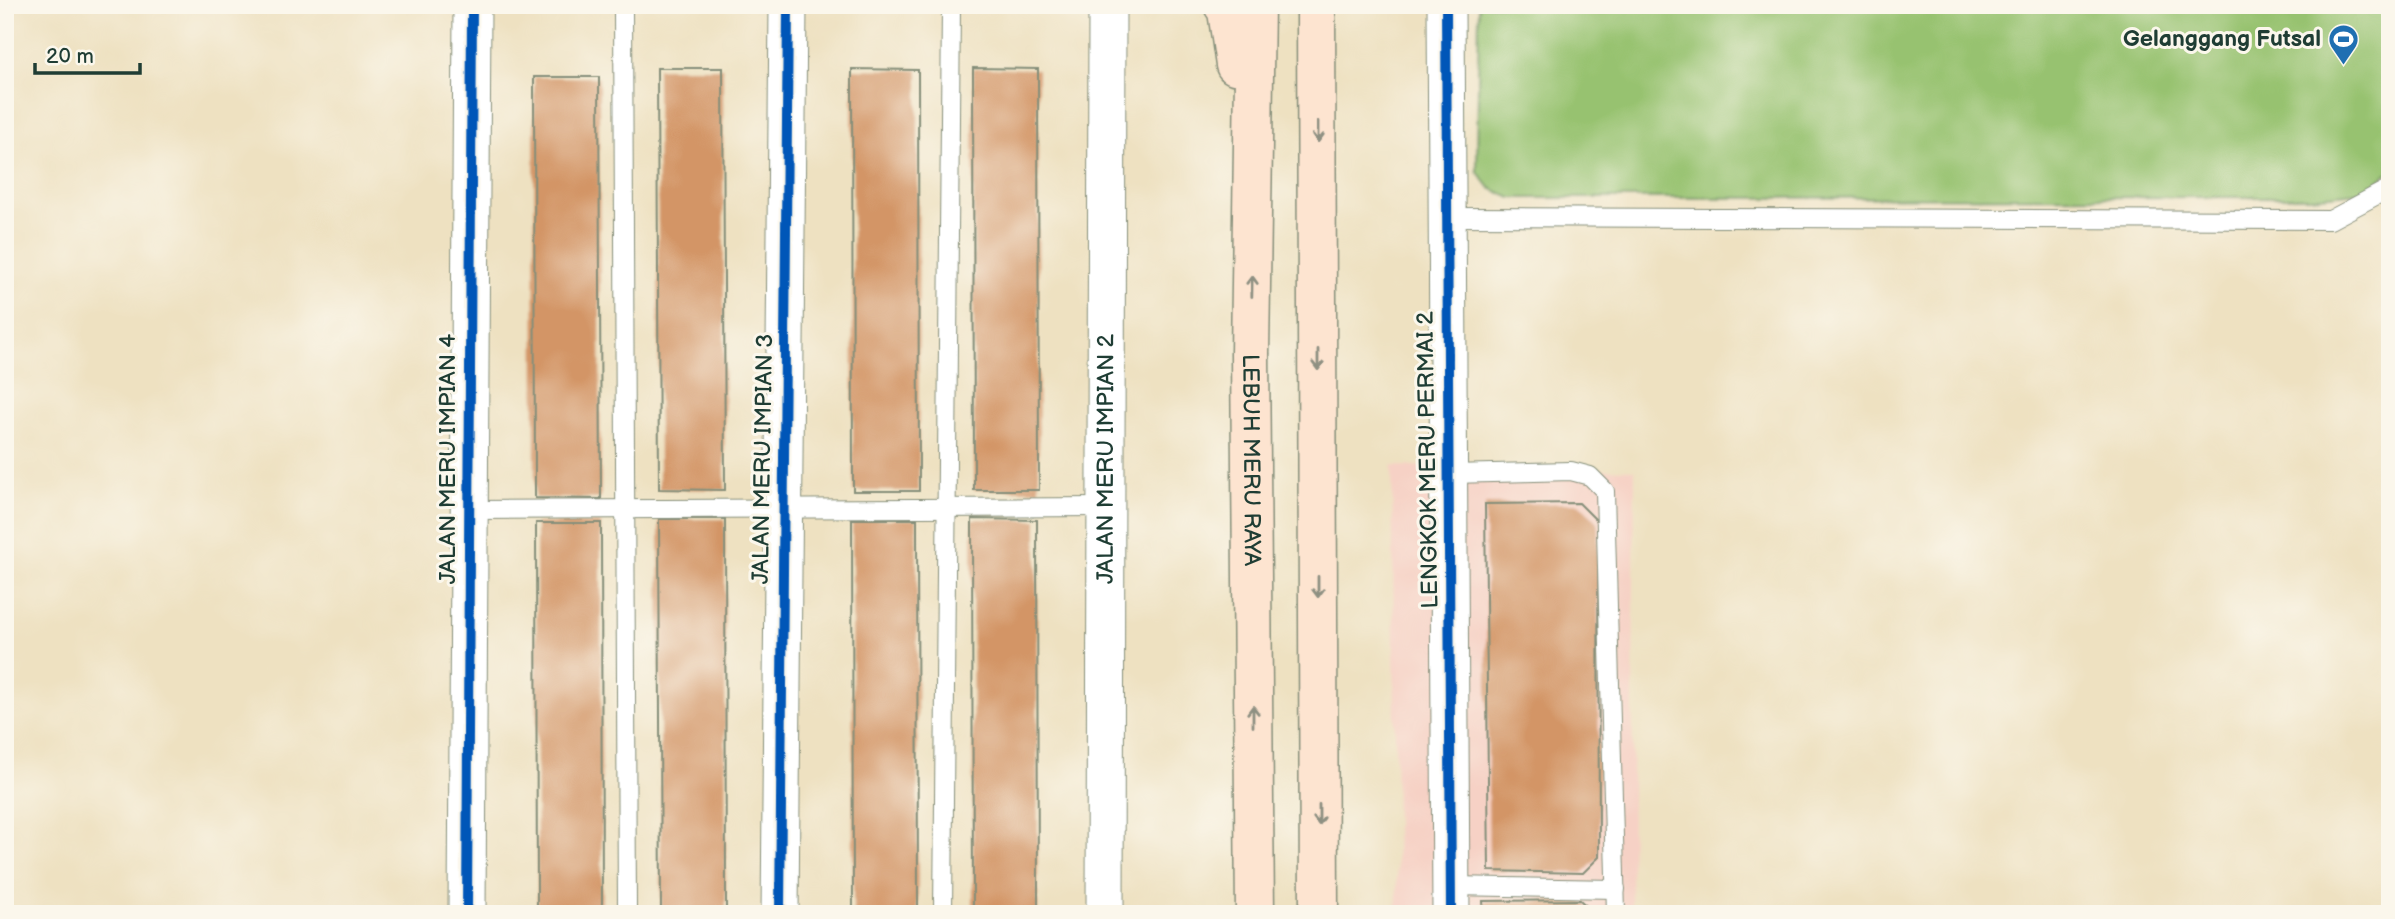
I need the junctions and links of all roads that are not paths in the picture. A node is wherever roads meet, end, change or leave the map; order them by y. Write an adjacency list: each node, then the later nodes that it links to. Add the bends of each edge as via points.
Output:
1 (472, 5): 19 (street, JALAN MERU IMPIAN 4)
2 (623, 5): 18 (lane)
3 (788, 5): 16 (street, JALAN MERU IMPIAN 3)
4 (951, 5): 20 (lane)
5 (1107, 5): 17 (street, JALAN MERU IMPIAN 2)
6 (1223, 5): 12 (main road)
7 (1255, 5): 12 (main road, LEBUH MERU RAYA)
8 (1309, 5): 11 (main road)
9 (1316, 5): 11 (main road)
10 (1446, 5): 14 (street, LENGKOK MERU PERMAI 2)
11 (1318, 64): 29 (main road, one-way to 29)
12 (1254, 184): 28 (main road, LEBUH MERU RAYA, one-way to 12, via 1250,354)
13 (2390, 188): 14 (lane, via 2330,220)
14 (1447, 217): 15 (street, LENGKOK MERU PERMAI 2)
15 (1451, 474): 21 (lane, via 1571,471 1590,476 1605,491); 22 (street, LENGKOK MERU PERMAI 2)
16 (784, 506): 18 (lane); 20 (lane); 25 (street, JALAN MERU IMPIAN 3)
17 (1106, 507): 20 (lane); 27 (street, JALAN MERU IMPIAN 2)
18 (625, 509): 19 (lane); 24 (lane)
19 (469, 510): 23 (street, JALAN MERU IMPIAN 4)
20 (947, 510): 26 (lane)
21 (1616, 890): 22 (lane); 30 (lane)
22 (1451, 900)
23 (467, 914)
24 (627, 914)
25 (780, 914)
26 (943, 914)
27 (1105, 914)
28 (1255, 914)
29 (1319, 914)
30 (1616, 914)

